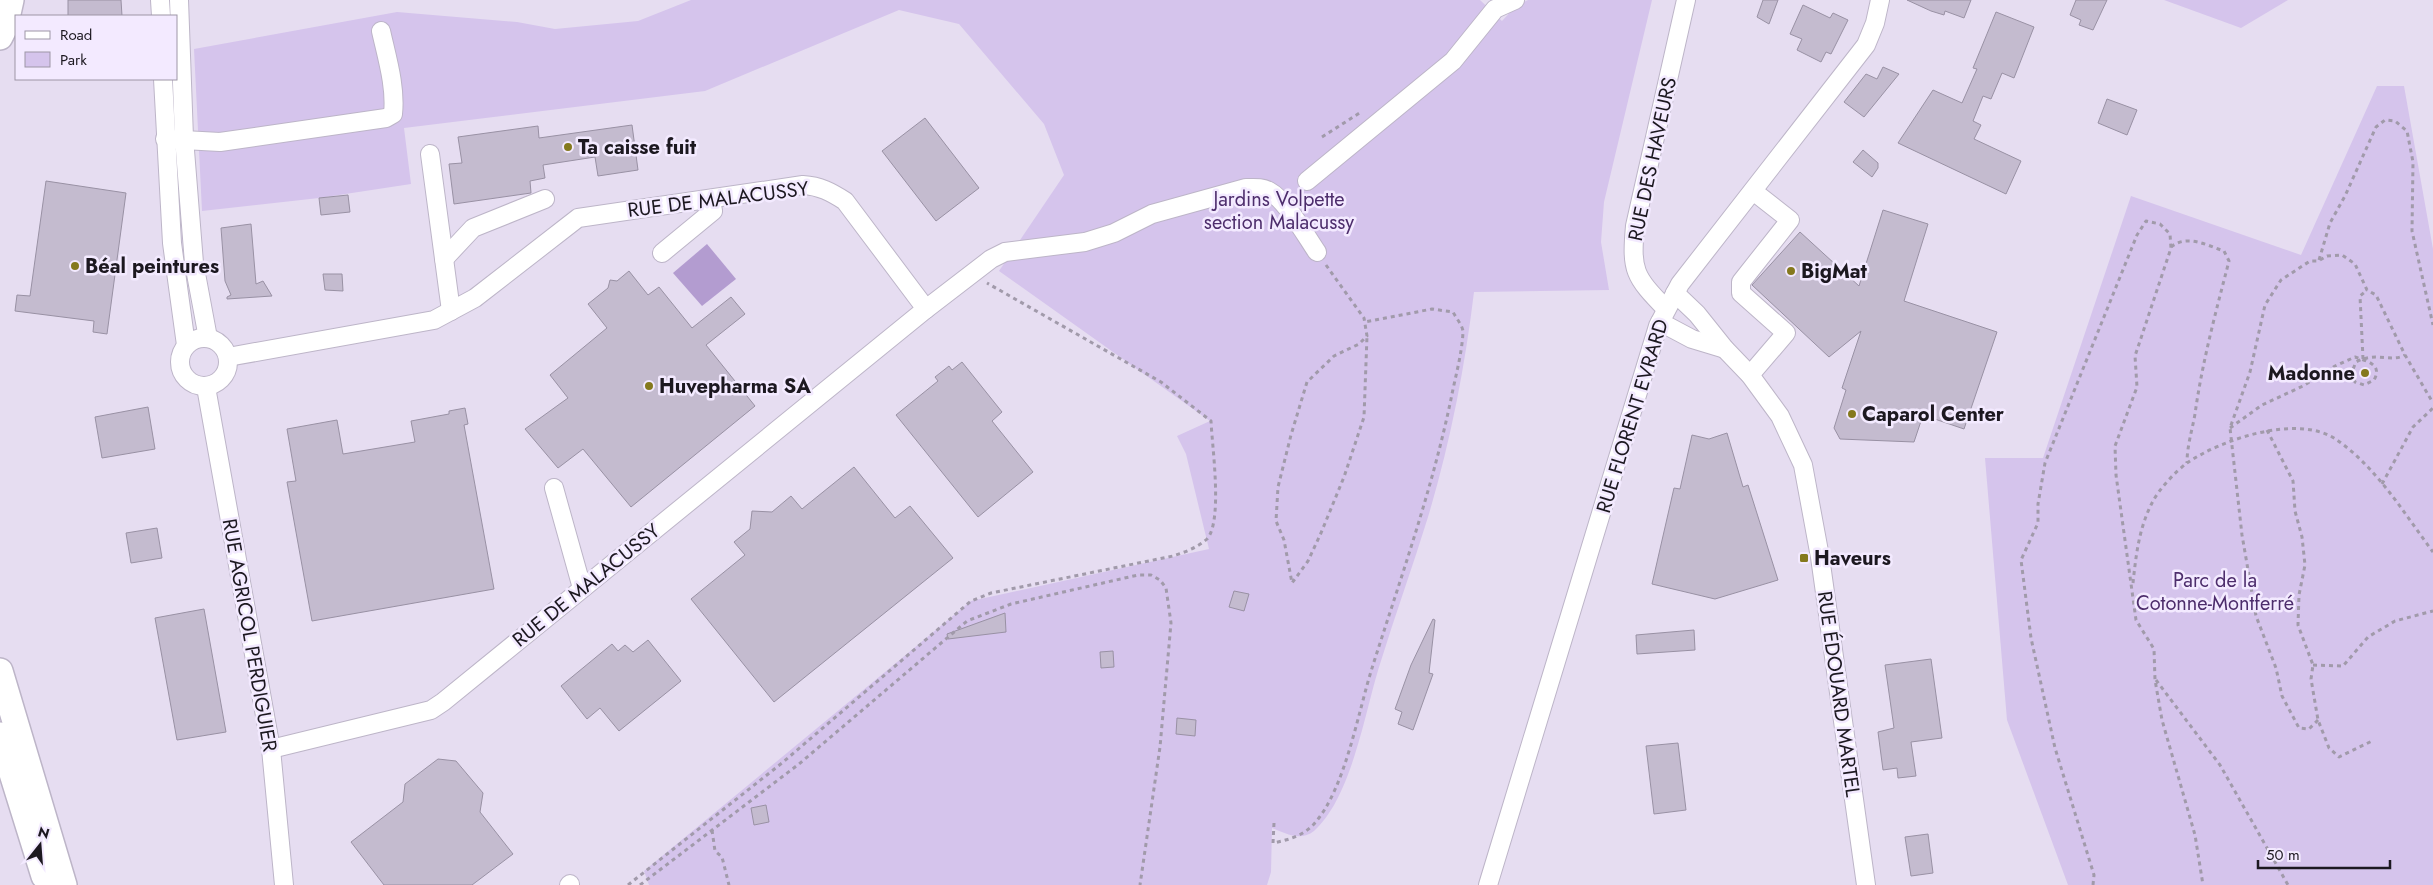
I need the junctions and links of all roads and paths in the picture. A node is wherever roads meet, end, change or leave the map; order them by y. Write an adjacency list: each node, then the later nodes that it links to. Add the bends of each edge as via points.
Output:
1 (11, 0): 9 (highway)
2 (160, 0): 7 (street)
3 (178, 0): 11 (street)
4 (1514, 0): 14 (street, via 1495,9 1453,61)
5 (1686, 0): 28 (street, RUE DES HAVEURS, via 1635,226 1632,259 1643,286)
6 (1880, 0): 15 (street, RUE FLORENT EVRARD, via 1866,45)
7 (161, 15)
8 (381, 31): 11 (street, via 394,105 393,114 386,118 220,142)
9 (0, 37)
10 (163, 80): 12 (street)
11 (184, 138): 12 (street); 32 (street, via 194,263)
12 (165, 139): 33 (street, via 172,243)
13 (430, 154): 21 (street)
14 (1307, 181)
15 (1754, 190): 25 (street, RUE FLORENT EVRARD); 38 (street, via 1790,220 1741,282 1741,293 1786,333)
16 (545, 199): 21 (street, via 472,228)
17 (711, 199): 20 (street, via 713,211); 26 (street, RUE DE MALACUSSY, via 803,185 831,192 845,201); 27 (street, RUE DE MALACUSSY, via 578,218 475,298)
18 (2170, 248): 45 (path, via 2187,239 2224,251 2229,261 2198,386); 49 (path, via 2135,356 2137,387 2114,446 2122,529); 70 (path, via 2170,234 2160,224 2146,220 2137,235 2045,463 2038,523 2021,560 2031,638 2055,748 2094,875)
19 (1317, 252): 23 (street, via 1280,200 1260,188 1246,188 1152,214 1085,242 1005,252); 29 (path)
20 (662, 253)
21 (444, 259): 27 (street)
22 (2318, 261): 24 (path, via 2327,256 2342,255 2355,264); 30 (path, via 2330,224 2376,127 2385,120 2395,121 2407,131 2412,154 2412,231); 42 (path, via 2310,261 2281,280 2265,305 2250,372)
23 (972, 274): 26 (street); 64 (path, via 1161,382 1211,421 1216,510 1208,538 1193,549 1173,556 991,593 971,600 782,764)
24 (2368, 290): 35 (path, via 2376,295); 37 (path, via 2360,296)
25 (1675, 293): 28 (street, RUE FLORENT EVRARD); 34 (street, RUE ÉDOUARD MARTEL)
26 (926, 308): 50 (street, RUE DE MALACUSSY)
27 (451, 311): 36 (street, RUE DE MALACUSSY, via 434,320)
28 (1663, 315): 34 (street, RUE ÉDOUARD MARTEL, via 1692,339); 68 (street, RUE FLORENT EVRARD)
29 (1365, 322): 31 (path); 59 (path, via 1432,309 1453,312 1463,330 1461,349 1439,450 1344,767 1314,824 1295,838 1273,843)
30 (2433, 325)
31 (1367, 336): 31 (path, via 1359,344 1334,356 1307,382 1278,487 1276,521 1284,540 1292,583 1322,533 1364,417)
32 (208, 338): 33 (street); 36 (street, via 222,346)
33 (186, 345): 39 (street, via 179,359 182,374 192,384)
34 (1725, 349): 38 (street, RUE ÉDOUARD MARTEL)
35 (2405, 355): 37 (path, via 2399,358 2369,356); 40 (path)
36 (228, 357): 39 (street, via 227,371 219,382)
37 (2363, 360): 37 (path, via 2353,366 2351,374 2355,382 2364,386 2374,380 2377,371 2374,365); 42 (path, via 2355,356 2335,366 2303,386 2262,405)
38 (1750, 375): 69 (street, RUE ÉDOUARD MARTEL, via 1780,416 1802,465 1810,494)
39 (206, 387): 58 (street, RUE AGRICOL PERDIGUIER)
40 (2433, 403)
41 (2433, 408): 46 (path, via 2413,427)
42 (2230, 428): 44 (path)
43 (2267, 430): 44 (path); 46 (path, via 2310,429 2336,439 2364,462); 52 (path, via 2293,481 2305,564 2298,625)
44 (2232, 441): 45 (path); 55 (path, via 2242,535 2256,616 2276,668 2282,696 2299,728 2309,730)
45 (2187, 463): 49 (path, via 2152,502 2138,540)
46 (2382, 484): 48 (path)
47 (554, 488): 50 (street)
48 (2433, 552)
49 (2132, 586): 54 (path, via 2136,620 2154,649)
50 (582, 588): 58 (street, RUE DE MALACUSSY, via 431,710)
51 (2433, 611): 52 (path, via 2388,624 2368,637 2343,666)
52 (2313, 665): 55 (path, via 2311,680)
53 (0, 671): 62 (highway)
54 (2155, 680): 71 (path, via 2162,720 2194,835); 72 (path, via 2220,765)
55 (2318, 720): 57 (path, via 2329,748 2339,757)
56 (0, 735): 61 (highway)
57 (2372, 741)
58 (272, 749): 63 (street, RUE AGRICOL PERDIGUIER)
59 (1274, 823)
60 (712, 830): 65 (path); 66 (path, via 715,851 722,857); 67 (path, via 799,764 967,621 1011,604 1138,575 1151,575 1166,588 1170,623 1160,747)
61 (46, 885)
62 (64, 885)
63 (284, 885)
64 (628, 885)
65 (640, 885)
66 (729, 885)
67 (1140, 885)
68 (1488, 885)
69 (1866, 885)
70 (2094, 885)
71 (2203, 885)
72 (2288, 885)

